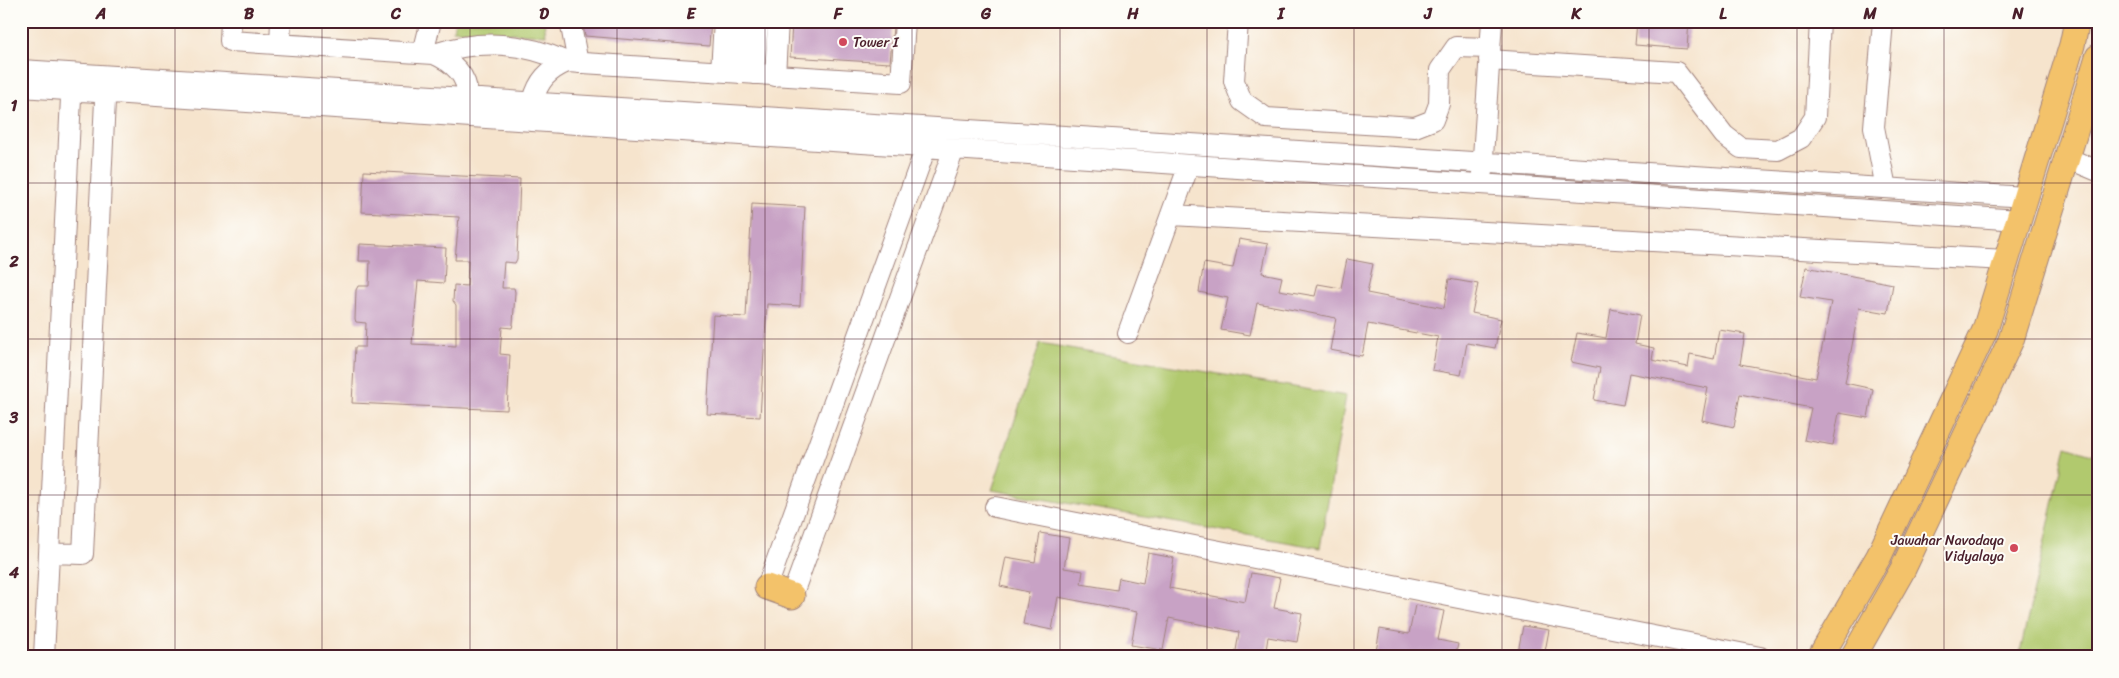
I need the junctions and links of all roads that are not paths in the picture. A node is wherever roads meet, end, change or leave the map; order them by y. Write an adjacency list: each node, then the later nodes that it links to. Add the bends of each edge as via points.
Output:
1 (431, 21): 15 (street)
2 (570, 21): 18 (street)
3 (724, 21): 20 (street)
4 (742, 21): 20 (street)
5 (758, 21): 20 (street)
6 (778, 21): 21 (street)
7 (904, 21): 21 (street, via 901,83)
8 (1238, 21): 16 (street, via 1234,80 1242,101 1266,118 1415,127 1433,120 1439,104 1440,70 1456,47)
9 (1492, 21): 16 (street)
10 (1820, 21): 16 (street, via 1814,117 1801,138 1778,150 1741,148 1724,135 1676,72)
11 (1883, 21): 34 (street, via 1874,127)
12 (2076, 21): 35 (main road, via 2072,45)
13 (232, 24): 14 (street, via 230,41)
14 (279, 30): 15 (street)
15 (428, 53): 18 (street, via 467,45 501,44 535,49); 25 (street, via 444,58 463,75)
16 (1490, 54): 30 (street)
17 (2098, 57): 29 (main road)
18 (572, 62): 20 (street); 26 (street, via 546,74)
19 (21, 70): 22 (street)
20 (738, 73): 21 (street)
21 (775, 76)
22 (72, 82): 23 (street); 24 (street); 40 (street)
23 (106, 84): 25 (street); 27 (street); 40 (street, via 83,554)
24 (21, 87)
25 (468, 97): 26 (street)
26 (533, 101): 30 (street)
27 (926, 147): 28 (street); 41 (street)
28 (954, 149): 31 (street); 42 (street)
29 (2067, 158): 32 (street); 46 (main road, via 2011,340 1904,569)
30 (1482, 161): 33 (street); 34 (street)
31 (1189, 165): 33 (street); 36 (street)
32 (2098, 171)
33 (1481, 184): 35 (street)
34 (1886, 188): 35 (street)
35 (2022, 208): 37 (main road)
36 (1171, 214): 37 (street); 38 (street)
37 (2006, 260): 45 (main road, via 1985,330 1883,548)
38 (1128, 333)
39 (995, 507): 44 (street)
40 (50, 553): 43 (street)
41 (766, 587): 42 (main road)
42 (792, 596)
43 (44, 657)
44 (1760, 657)
45 (1820, 657)
46 (1853, 657)

